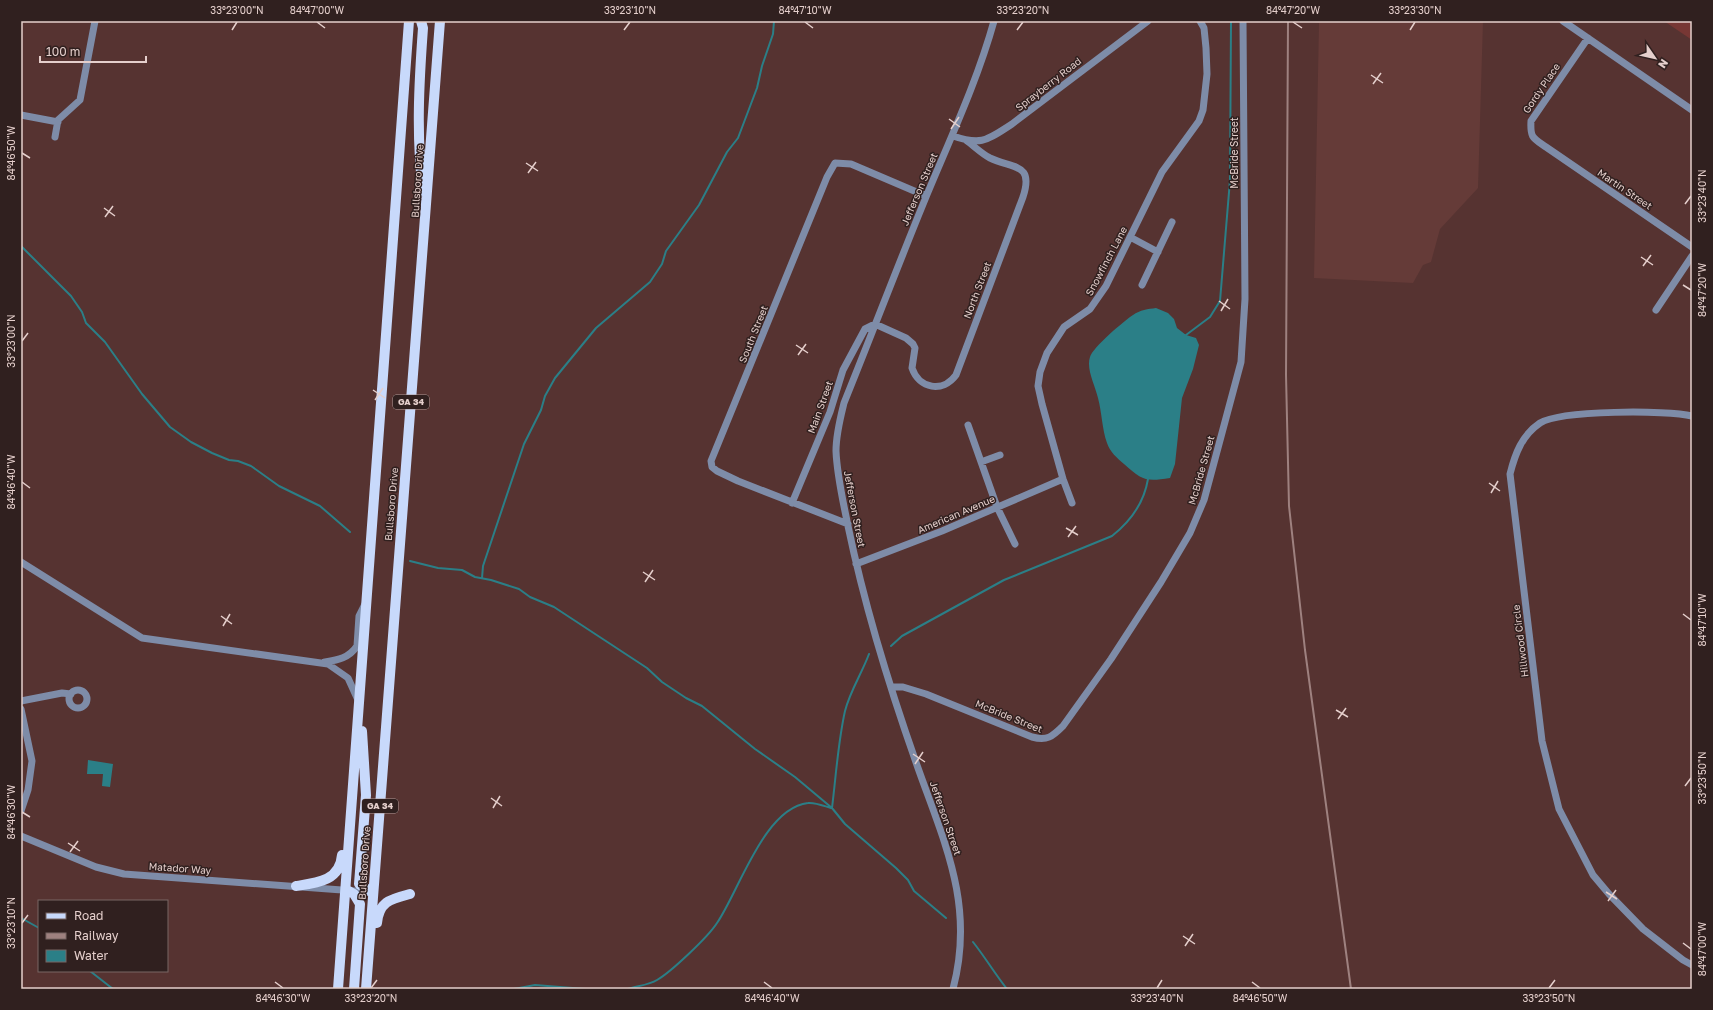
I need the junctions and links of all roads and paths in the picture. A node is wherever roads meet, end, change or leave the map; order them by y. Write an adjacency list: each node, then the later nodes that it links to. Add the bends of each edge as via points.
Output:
1 (95, 21): 13 (street, via 80,100)
2 (409, 21): 40 (main road, Bullsboro Drive / GA 34)
3 (421, 21): 19 (main road, via 423,28 418,138)
4 (440, 21): 19 (main road, Bullsboro Drive / GA 34)
5 (994, 21): 14 (street, Jefferson Street, via 986,50)
6 (1148, 21): 16 (street, Sprayberry Road, via 1012,124 979,142)
7 (1200, 21): 21 (street, Snowfinch Lane, via 1204,28 1207,74 1203,110 1199,120 1162,172)
8 (1244, 21): 42 (street, McBride Street, via 1244,334 1241,362 1204,500 1190,533 1111,659 1064,726 1055,734 1043,740 1032,737 926,694 903,687)
9 (1563, 21): 10 (street)
10 (1588, 38): 11 (street); 17 (street, Gordy Place, via 1531,121 1530,133)
11 (1692, 110)
12 (21, 115): 13 (street)
13 (58, 122): 15 (street)
14 (953, 136): 16 (street, Sprayberry Road); 18 (street, Jefferson Street)
15 (55, 137)
16 (967, 141): 27 (street, North Street, via 988,157 1020,169 1027,179 1023,197 952,381 944,386 935,387 919,379 912,368 915,353 913,344 906,338)
17 (1546, 147): 22 (street, Martin Street)
18 (926, 196): 27 (street, Jefferson Street); 34 (street, South Street, via 851,164 835,163 827,177 712,461 712,467 718,471)
19 (426, 213): 52 (main road, Bullsboro Drive / GA 34)
20 (1172, 222): 23 (street)
21 (1130, 237): 23 (street); 32 (street, Snowfinch Lane, via 1097,301 1064,327 1047,353 1040,372 1038,386)
22 (1692, 247)
23 (1158, 252): 25 (street)
24 (1692, 256): 26 (street)
25 (1142, 285)
26 (1656, 310)
27 (875, 324): 34 (street, Main Street, via 865,329 843,370 830,412); 36 (street, Jefferson Street, via 844,403 838,429 838,479)
28 (1692, 416): 55 (street, Hillwood Circle, via 1629,412 1555,417 1541,423 1526,435 1515,454 1510,474 1542,741 1560,809 1593,875 1614,900 1643,929)
29 (968, 425): 31 (street)
30 (1000, 454): 31 (street)
31 (981, 462): 35 (street)
32 (1063, 479): 33 (street, Snowfinch Lane); 35 (street, American Avenue)
33 (1072, 502)
34 (792, 503): 36 (street, South Street)
35 (997, 507): 37 (street); 38 (street, American Avenue, via 942,532)
36 (848, 524): 38 (street, Jefferson Street)
37 (1015, 544)
38 (856, 564): 42 (street, Jefferson Street, via 872,626)
39 (22, 566): 41 (street, via 142,638)
40 (367, 598): 41 (street, via 359,616 357,646 354,650 339,660); 45 (main road, Bullsboro Drive / GA 34)
41 (313, 662): 45 (street, via 328,664 348,678)
42 (892, 687): 59 (street, Jefferson Street, via 940,825 959,897 961,936)
43 (71, 694): 44 (street, via 62,693)
44 (21, 701)
45 (360, 701): 48 (main road, Bullsboro Drive / GA 34); 52 (main road, via 366,794 359,884)
46 (21, 709): 47 (street, via 32,761 28,790)
47 (21, 811)
48 (350, 818): 50 (main road, via 343,836 342,858 337,871 319,882); 51 (main road, Bullsboro Drive / GA 34)
49 (21, 836): 50 (street, Matador Way, via 96,867 124,874)
50 (296, 886): 51 (street, Matador Way)
51 (346, 890): 52 (street, Matador Way); 56 (main road, Bullsboro Drive / GA 34); 57 (main road, via 354,894 360,904)
52 (372, 892): 54 (main road, Bullsboro Drive / GA 34)
53 (410, 894): 54 (main road, via 385,903 380,909)
54 (368, 962): 58 (main road, Bullsboro Drive / GA 34)
55 (1692, 965)
56 (338, 989)
57 (354, 989)
58 (366, 989)
59 (953, 989)

